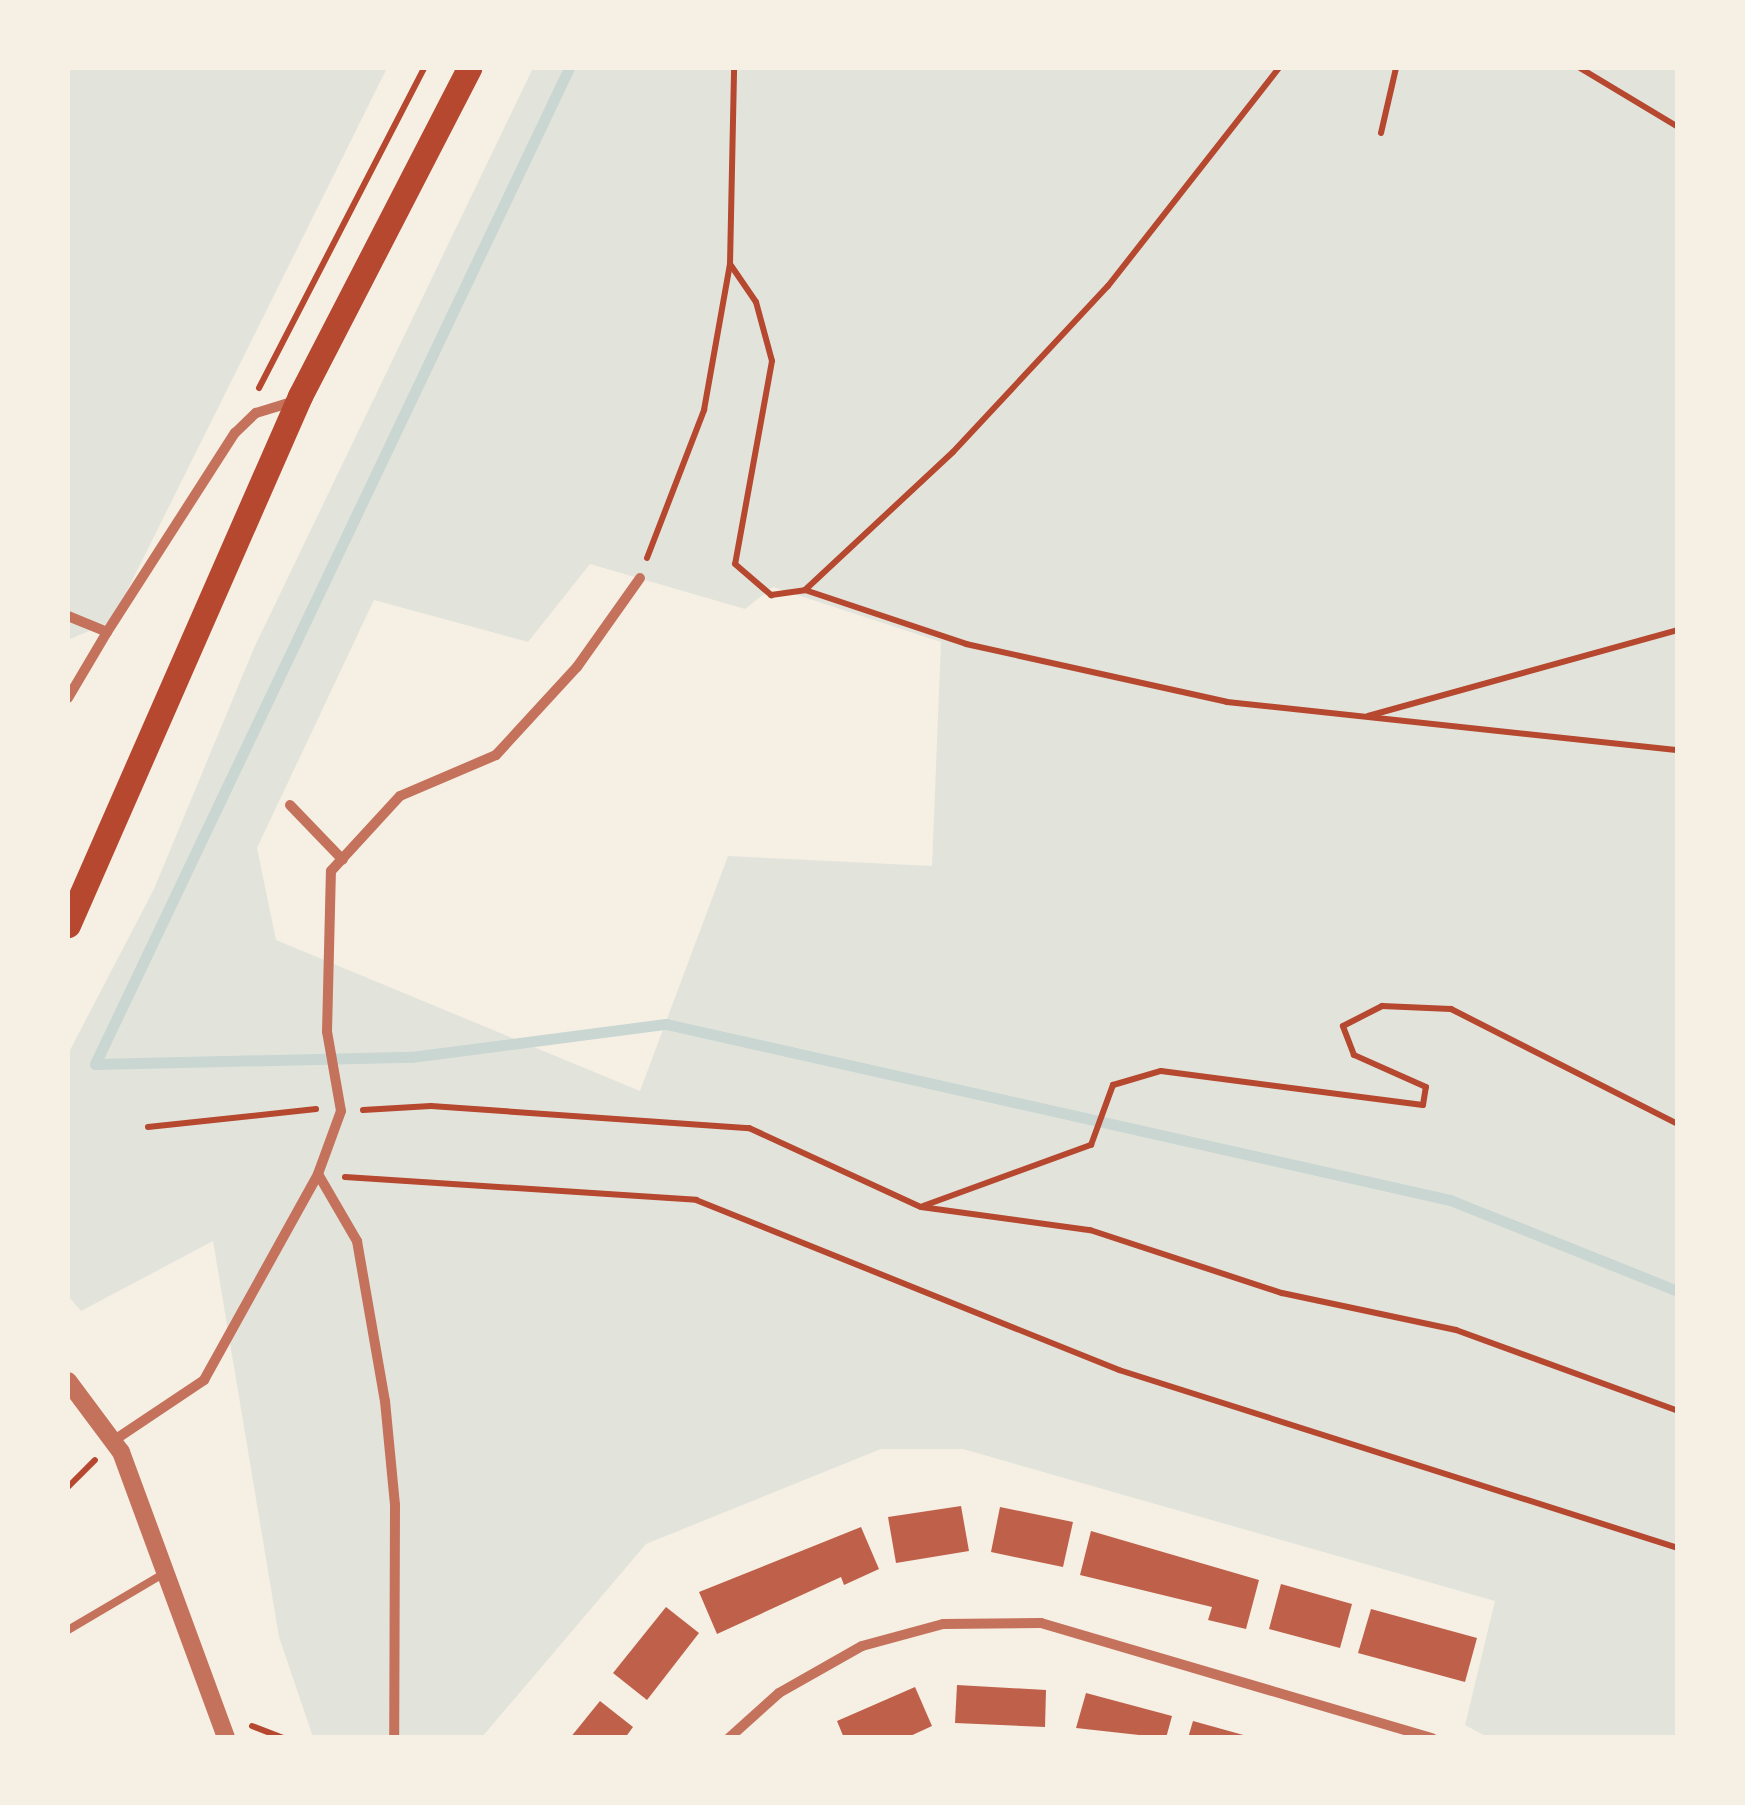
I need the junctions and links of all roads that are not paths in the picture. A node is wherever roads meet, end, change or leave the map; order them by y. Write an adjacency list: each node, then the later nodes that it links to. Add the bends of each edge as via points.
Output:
1 (469, 68): 2 (main road)
2 (298, 400): 5 (street, via 256,413 235,433); 9 (main road)
3 (640, 578): 8 (street, via 577,666 496,755 400,796)
4 (68, 616): 5 (street)
5 (108, 632): 6 (street)
6 (68, 698)
7 (290, 805): 8 (street)
8 (342, 860): 10 (street, via 332,871 326,914 327,1032 341,1111)
9 (68, 925)
10 (318, 1174): 12 (street, via 204,1380); 16 (street, via 357,1240 385,1400 395,1505)
11 (74, 1387): 12 (street)
12 (113, 1442): 13 (street)
13 (168, 1572): 14 (lane); 15 (street)
14 (68, 1630)
15 (226, 1737)
16 (394, 1738)
17 (729, 1738): 18 (street, via 780,1694 862,1646 943,1624 1042,1623)
18 (1432, 1738)

